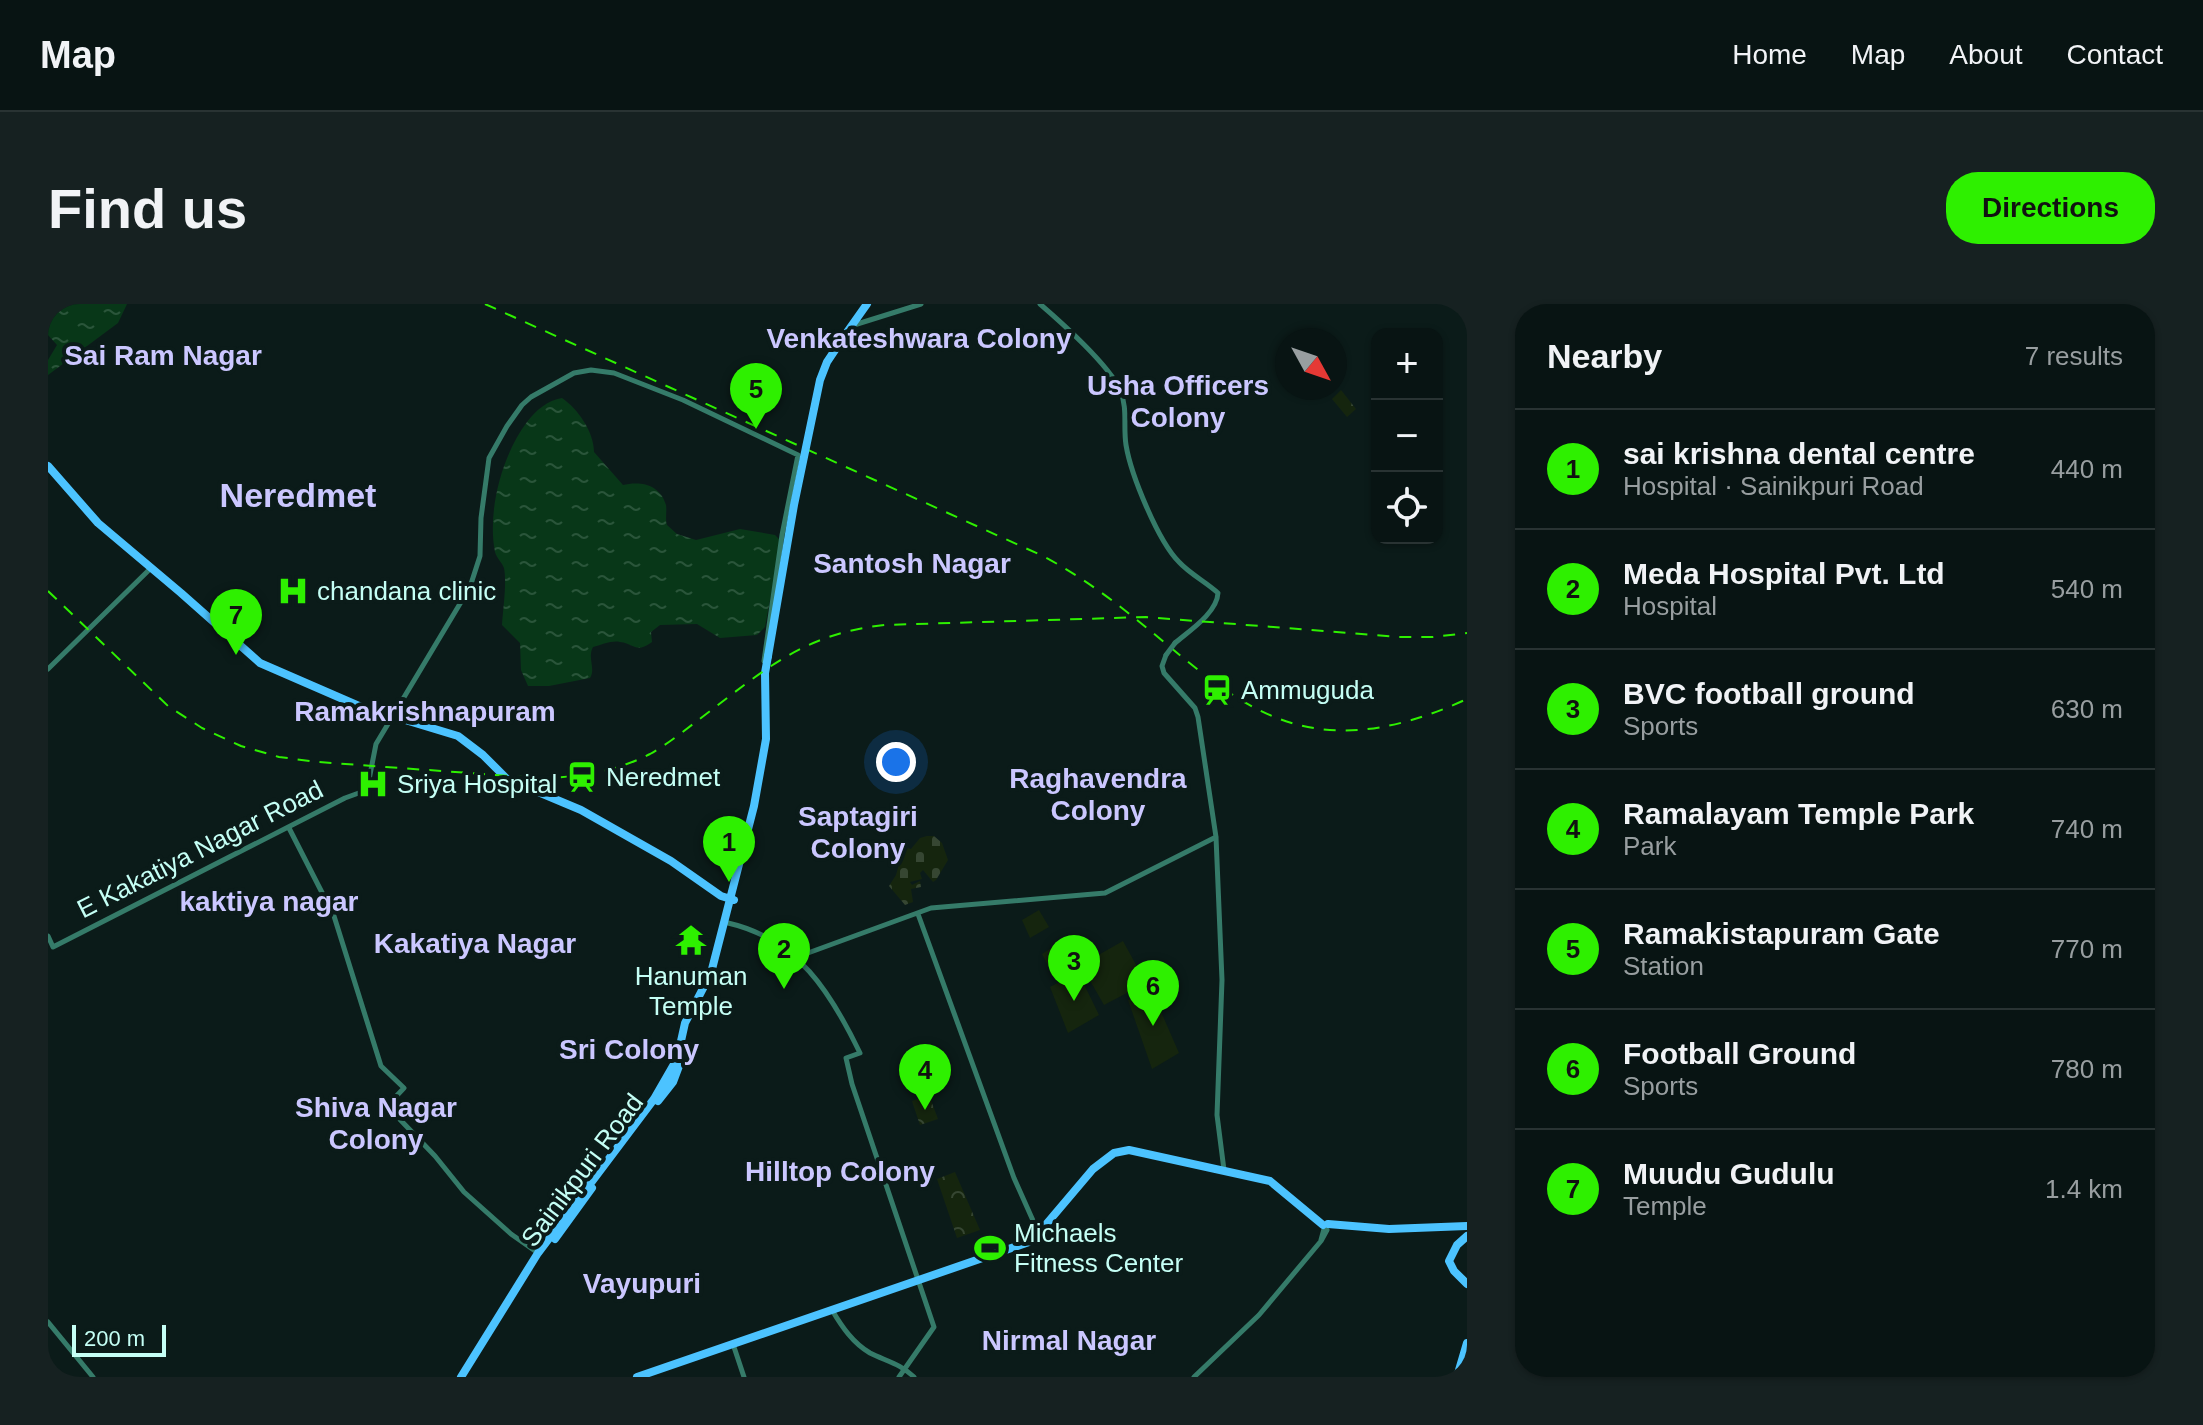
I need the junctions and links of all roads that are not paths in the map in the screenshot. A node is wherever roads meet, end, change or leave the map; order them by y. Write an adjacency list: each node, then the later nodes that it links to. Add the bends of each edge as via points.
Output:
1 (867, 304): 4 (main road, Sainikpuri Road)
2 (921, 304): 4 (street)
3 (1040, 304): 11 (street, bridge, via 1118,385 1125,405 1126,448 1156,526 1179,562 1218,593 1217,601 1175,643 1162,666 1198,717)
4 (849, 330): 7 (main road, Sainikpuri Road, bridge, via 820,380)
5 (48, 466): 6 (main road, via 98,523)
6 (152, 567): 8 (street); 9 (main road, via 260,663)
7 (767, 663): 9 (street, via 766,638 799,457 672,395 591,370 574,373 531,397 500,437 489,458 478,566 470,587); 12 (main road, Sainikpuri Road, via 770,739 758,809)
8 (48, 669)
9 (392, 718): 10 (street, E Kakatiya Nagar Road, via 376,744 367,790); 12 (main road, via 458,736 507,779 581,810)
10 (289, 828): 15 (street, E Kakatiya Nagar Road, via 53,947); 24 (street, via 334,916 381,1066 404,1088 387,1106 464,1192)
11 (1216, 837): 13 (street, via 1105,893 931,908); 18 (street, via 1222,980 1217,1115)
12 (733, 898): 14 (main road, Sainikpuri Road); 17 (main road, Sainikpuri Road, via 711,973 685,1023)
13 (918, 914): 16 (street); 22 (street)
14 (728, 923): 16 (street); 17 (main road, Sainikpuri Road, via 714,977)
15 (48, 936)
16 (797, 957): 25 (street, via 820,982 860,1053 846,1058)
17 (684, 1044): 19 (main road, Sainikpuri Road, via 673,1082)
18 (1224, 1171): 20 (main road, via 1276,1185); 22 (main road, via 1120,1150 1088,1174)
19 (567, 1217): 24 (main road, Sainikpuri Road); 33 (main road, Sainikpuri Road)
20 (1326, 1227): 21 (main road); 38 (street, via 1321,1241 1259,1315)
21 (1467, 1228)
22 (1039, 1234): 25 (main road, via 1032,1241)
23 (1467, 1238): 26 (main road, via 1450,1263)
24 (538, 1253): 33 (main road, Sainikpuri Road)
25 (919, 1279): 27 (main road); 31 (street, via 934,1327)
26 (1467, 1284)
27 (832, 1310): 30 (main road); 31 (street, via 864,1349)
28 (48, 1322): 32 (street)
29 (1467, 1343): 39 (main road)
30 (733, 1344): 34 (main road); 35 (street)
31 (904, 1367): 36 (street); 37 (street)
32 (93, 1377)
33 (463, 1377)
34 (637, 1377)
35 (744, 1377)
36 (899, 1377)
37 (914, 1377)
38 (1194, 1377)
39 (1457, 1377)

